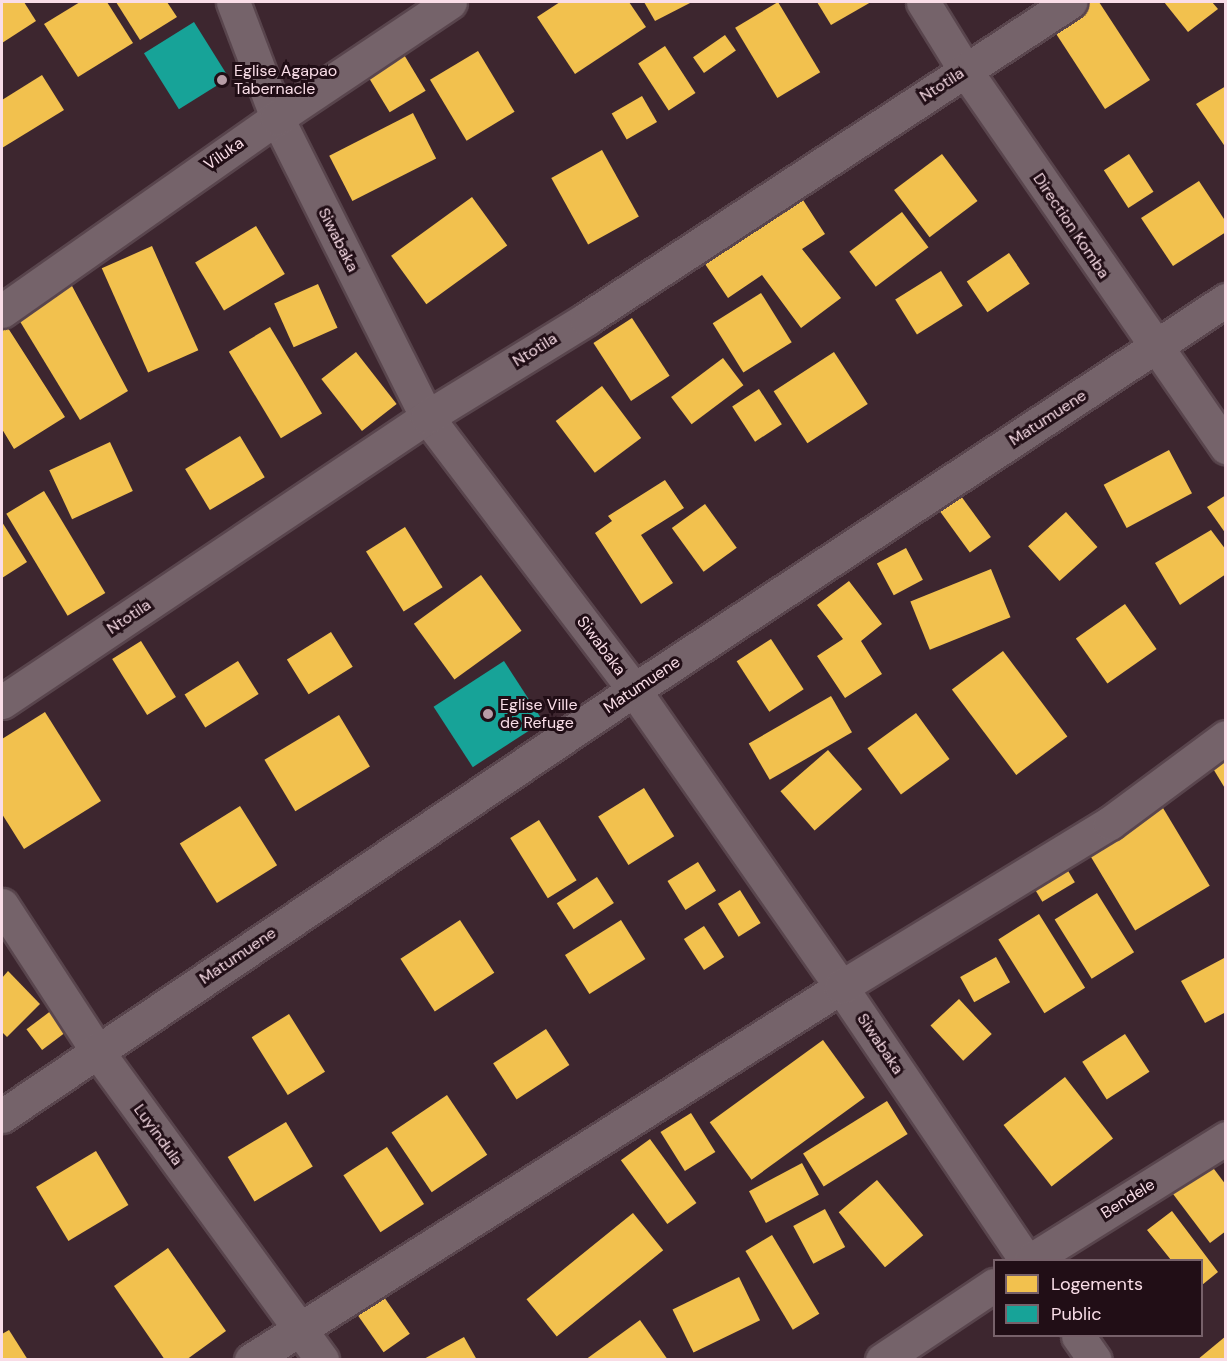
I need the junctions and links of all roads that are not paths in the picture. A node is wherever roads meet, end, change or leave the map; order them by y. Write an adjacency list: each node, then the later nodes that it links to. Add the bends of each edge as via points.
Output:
1 (233, 2): 6 (street, Siwabaka)
2 (450, 2): 6 (street, Viluka)
3 (923, 2): 5 (street, Direction Komba)
4 (1070, 2): 5 (street, Ntotila)
5 (965, 70): 9 (street, Direction Komba); 10 (street, Ntotila, via 596,312)
6 (277, 118): 8 (street, Viluka); 10 (street, Siwabaka)
7 (1226, 300): 9 (street, Matumuene)
8 (2, 311)
9 (1155, 348): 11 (street, Direction Komba); 12 (street, Matumuene)
10 (427, 417): 12 (street, Siwabaka); 13 (street, Ntotila)
11 (1226, 447)
12 (634, 690): 16 (street, Siwabaka); 17 (street, Matumuene)
13 (2, 702)
14 (1226, 737): 16 (street, via 1110,823)
15 (2, 905): 17 (street, Luyindula)
16 (841, 987): 20 (street, Siwabaka); 23 (street)
17 (97, 1051): 18 (street, Matumuene); 23 (street, Luyindula)
18 (2, 1116)
19 (1226, 1137): 21 (street, Bendele)
20 (1025, 1259)
21 (1033, 1259)
22 (993, 1286): 27 (street)
23 (300, 1328): 25 (street); 26 (street, Luyindula)
24 (1079, 1337): 28 (street)
25 (251, 1359)
26 (322, 1359)
27 (882, 1359)
28 (1095, 1359)

